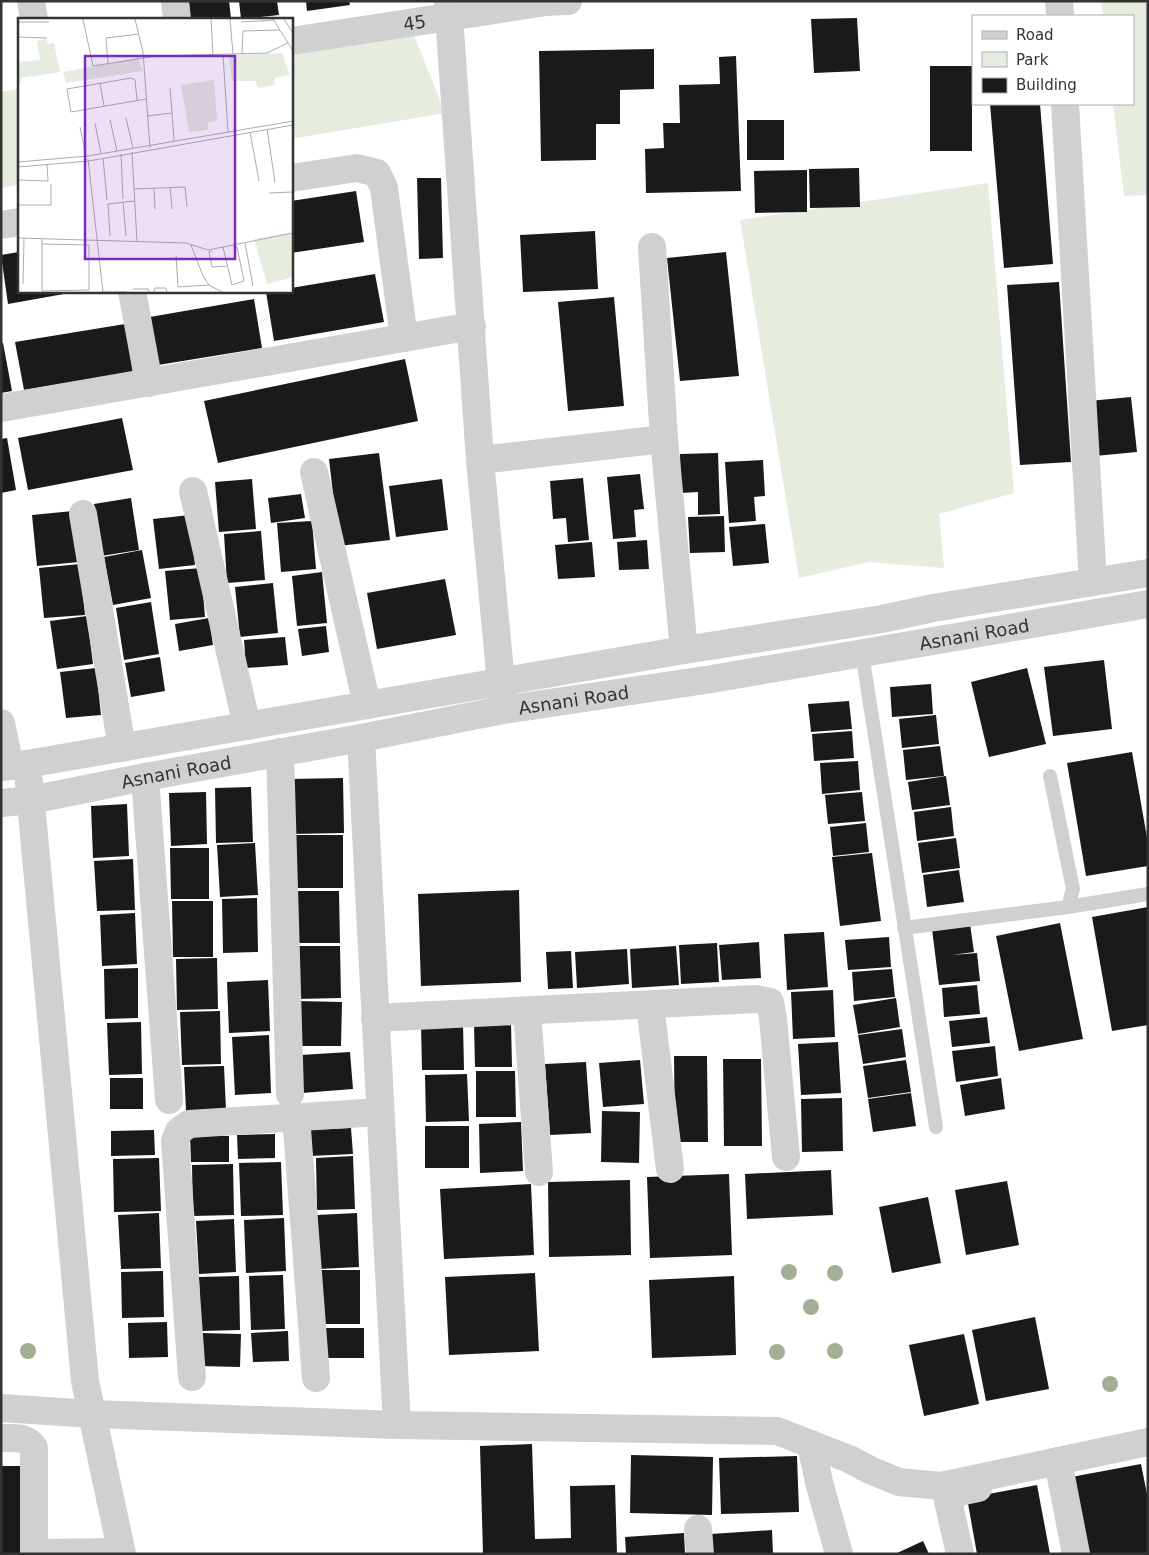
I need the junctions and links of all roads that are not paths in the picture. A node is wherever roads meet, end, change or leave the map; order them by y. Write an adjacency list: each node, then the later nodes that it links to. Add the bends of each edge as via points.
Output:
1 (32, 1): 7 (street)
2 (175, 1): 8 (street)
3 (568, 1): 5 (street, 45)
4 (1059, 1): 6 (street)
5 (448, 8): 9 (street, 45); 16 (street)
6 (1060, 15)
7 (34, 18)
8 (177, 18)
9 (292, 41)
10 (1065, 105): 26 (street)
11 (292, 178): 17 (street, via 357,168 377,173 384,188)
12 (18, 222): 13 (street)
13 (1, 225)
14 (652, 247): 20 (street)
15 (132, 292): 18 (street)
16 (472, 326): 17 (street); 21 (street)
17 (404, 338): 18 (street)
18 (149, 383): 19 (street)
19 (1, 408)
20 (664, 439): 21 (street); 28 (street)
21 (480, 460): 30 (street)
22 (314, 472): 31 (street)
23 (193, 491): 34 (street)
24 (84, 514): 36 (street)
25 (1148, 573): 26 (street, Asnani Road)
26 (1093, 582): 28 (street, Asnani Road)
27 (1148, 604): 29 (street, Asnani Road)
28 (684, 650): 30 (street, Asnani Road)
29 (862, 653): 32 (street, Asnani Road); 45 (lane)
30 (500, 682): 31 (street, Asnani Road); 32 (street)
31 (367, 705): 34 (street, Asnani Road)
32 (504, 710): 35 (street, Asnani Road)
33 (1, 723): 38 (street)
34 (247, 726): 36 (street, Asnani Road)
35 (361, 738): 37 (street, Asnani Road); 48 (street)
36 (122, 748): 38 (street, Asnani Road)
37 (280, 752): 40 (street, Asnani Road); 50 (street)
38 (13, 766): 41 (street)
39 (1050, 776): 44 (lane, via 1074,888)
40 (144, 777): 41 (street, Asnani Road); 49 (street)
41 (31, 800): 42 (street, Asnani Road); 59 (street, via 85,1381)
42 (1, 803)
43 (1148, 894): 44 (lane)
44 (1068, 907): 45 (lane)
45 (904, 928): 52 (lane)
46 (650, 1005): 47 (street); 53 (street, via 756,999 770,1002); 54 (street)
47 (527, 1011): 48 (street); 55 (street)
48 (375, 1018): 51 (street)
49 (169, 1100)
50 (293, 1105): 51 (street); 56 (street, via 189,1124 179,1131 175,1141); 57 (street)
51 (380, 1112): 60 (street)
52 (936, 1127)
53 (786, 1157)
54 (670, 1169)
55 (539, 1172)
56 (192, 1377)
57 (316, 1378)
58 (1, 1408): 59 (street)
59 (93, 1414): 60 (street); 67 (street)
60 (397, 1425): 63 (street, via 777,1431)
61 (1, 1438): 66 (street, via 24,1439 34,1448)
62 (1148, 1442): 65 (street)
63 (810, 1444): 65 (street, via 899,1482 941,1486); 68 (street)
64 (1148, 1452): 65 (street)
65 (1059, 1466): 69 (street, via 959,1492 948,1501); 70 (street)
66 (34, 1553): 67 (street)
67 (121, 1553)
68 (839, 1554)
69 (960, 1554)
70 (1076, 1554)

